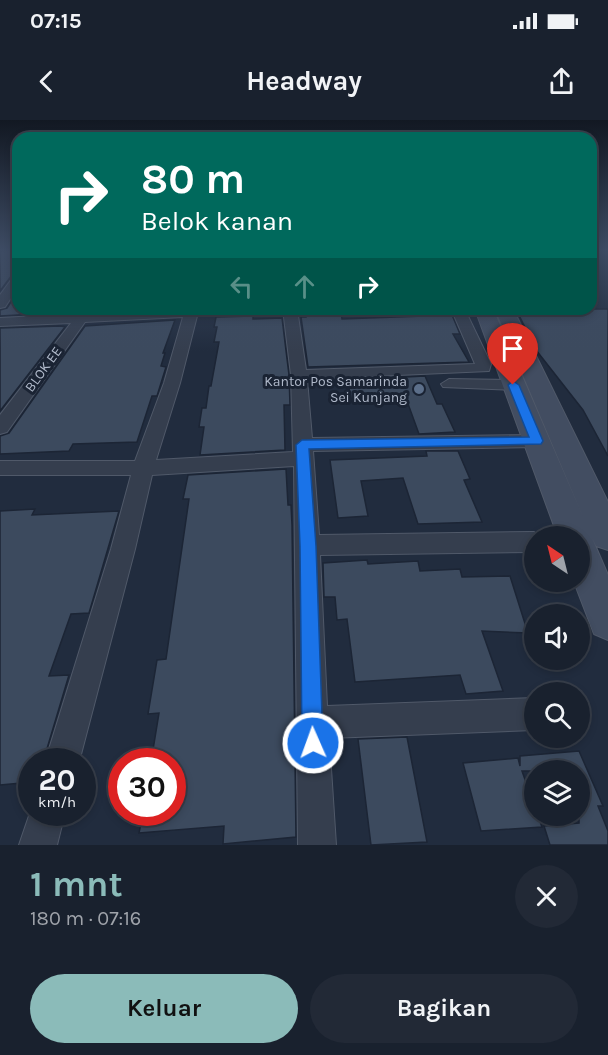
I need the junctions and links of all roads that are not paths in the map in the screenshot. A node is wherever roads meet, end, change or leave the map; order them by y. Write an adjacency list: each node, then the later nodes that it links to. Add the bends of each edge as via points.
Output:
1 (11, 283): 2 (street)
2 (0, 304)
3 (65, 315): 10 (street)
4 (82, 315): 14 (street, BLOK EE)
5 (191, 315): 18 (street)
6 (291, 315): 11 (street)
7 (461, 315): 11 (street, via 483,368)
8 (496, 315): 13 (main road)
9 (497, 315): 20 (main road)
10 (0, 322)
11 (299, 375): 16 (street)
12 (442, 384): 13 (street)
13 (513, 385): 15 (main road)
14 (0, 428)
15 (536, 441): 16 (street); 19 (main road)
16 (303, 451): 18 (street); 22 (street)
17 (0, 468): 18 (street)
18 (143, 468): 27 (street)
19 (571, 526)
20 (608, 536)
21 (524, 542): 22 (street)
22 (308, 546): 26 (street)
23 (590, 575): 24 (main road)
24 (608, 621)
25 (524, 714): 26 (street)
26 (312, 723): 30 (street)
27 (66, 748)
28 (43, 826): 29 (street)
29 (38, 845)
30 (317, 845)

